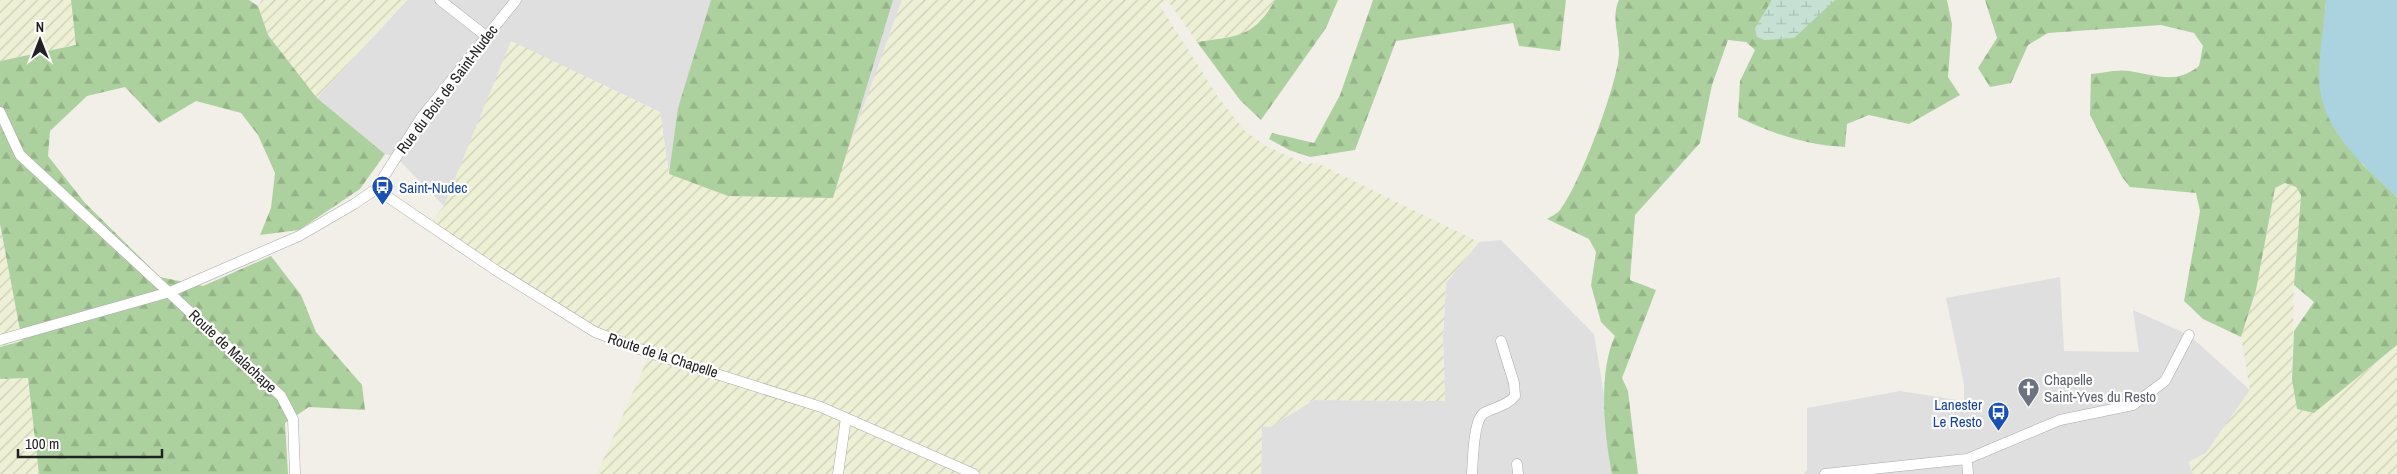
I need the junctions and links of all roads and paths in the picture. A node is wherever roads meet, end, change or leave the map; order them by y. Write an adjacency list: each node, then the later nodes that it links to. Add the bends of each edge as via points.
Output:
1 (440, 0): 3 (street)
2 (516, 0): 3 (street, Rue du Bois de Saint-Nudec)
3 (486, 36): 5 (street, Rue du Bois de Saint-Nudec, via 421,118)
4 (0, 112): 6 (street, Route de Malachape, via 20,155)
5 (376, 189): 6 (street, Rue du Bois de Saint-Nudec, via 299,236); 10 (street, Route de la Chapelle, via 497,271 595,332 650,353 758,385)
6 (170, 292): 8 (street, Rue du Bois de Saint-Nudec); 12 (street, Route de Malachape, via 281,396 292,418)
7 (2189, 335): 11 (street, via 2164,381 2133,404 2060,420)
8 (0, 340)
9 (1501, 341): 15 (street, via 1515,396 1510,402 1483,414 1478,422)
10 (846, 418): 13 (street); 14 (street, Route de la Chapelle)
11 (1967, 459): 16 (street); 17 (street)
12 (295, 474)
13 (838, 474)
14 (974, 474)
15 (1472, 474)
16 (1825, 474)
17 (1968, 474)

